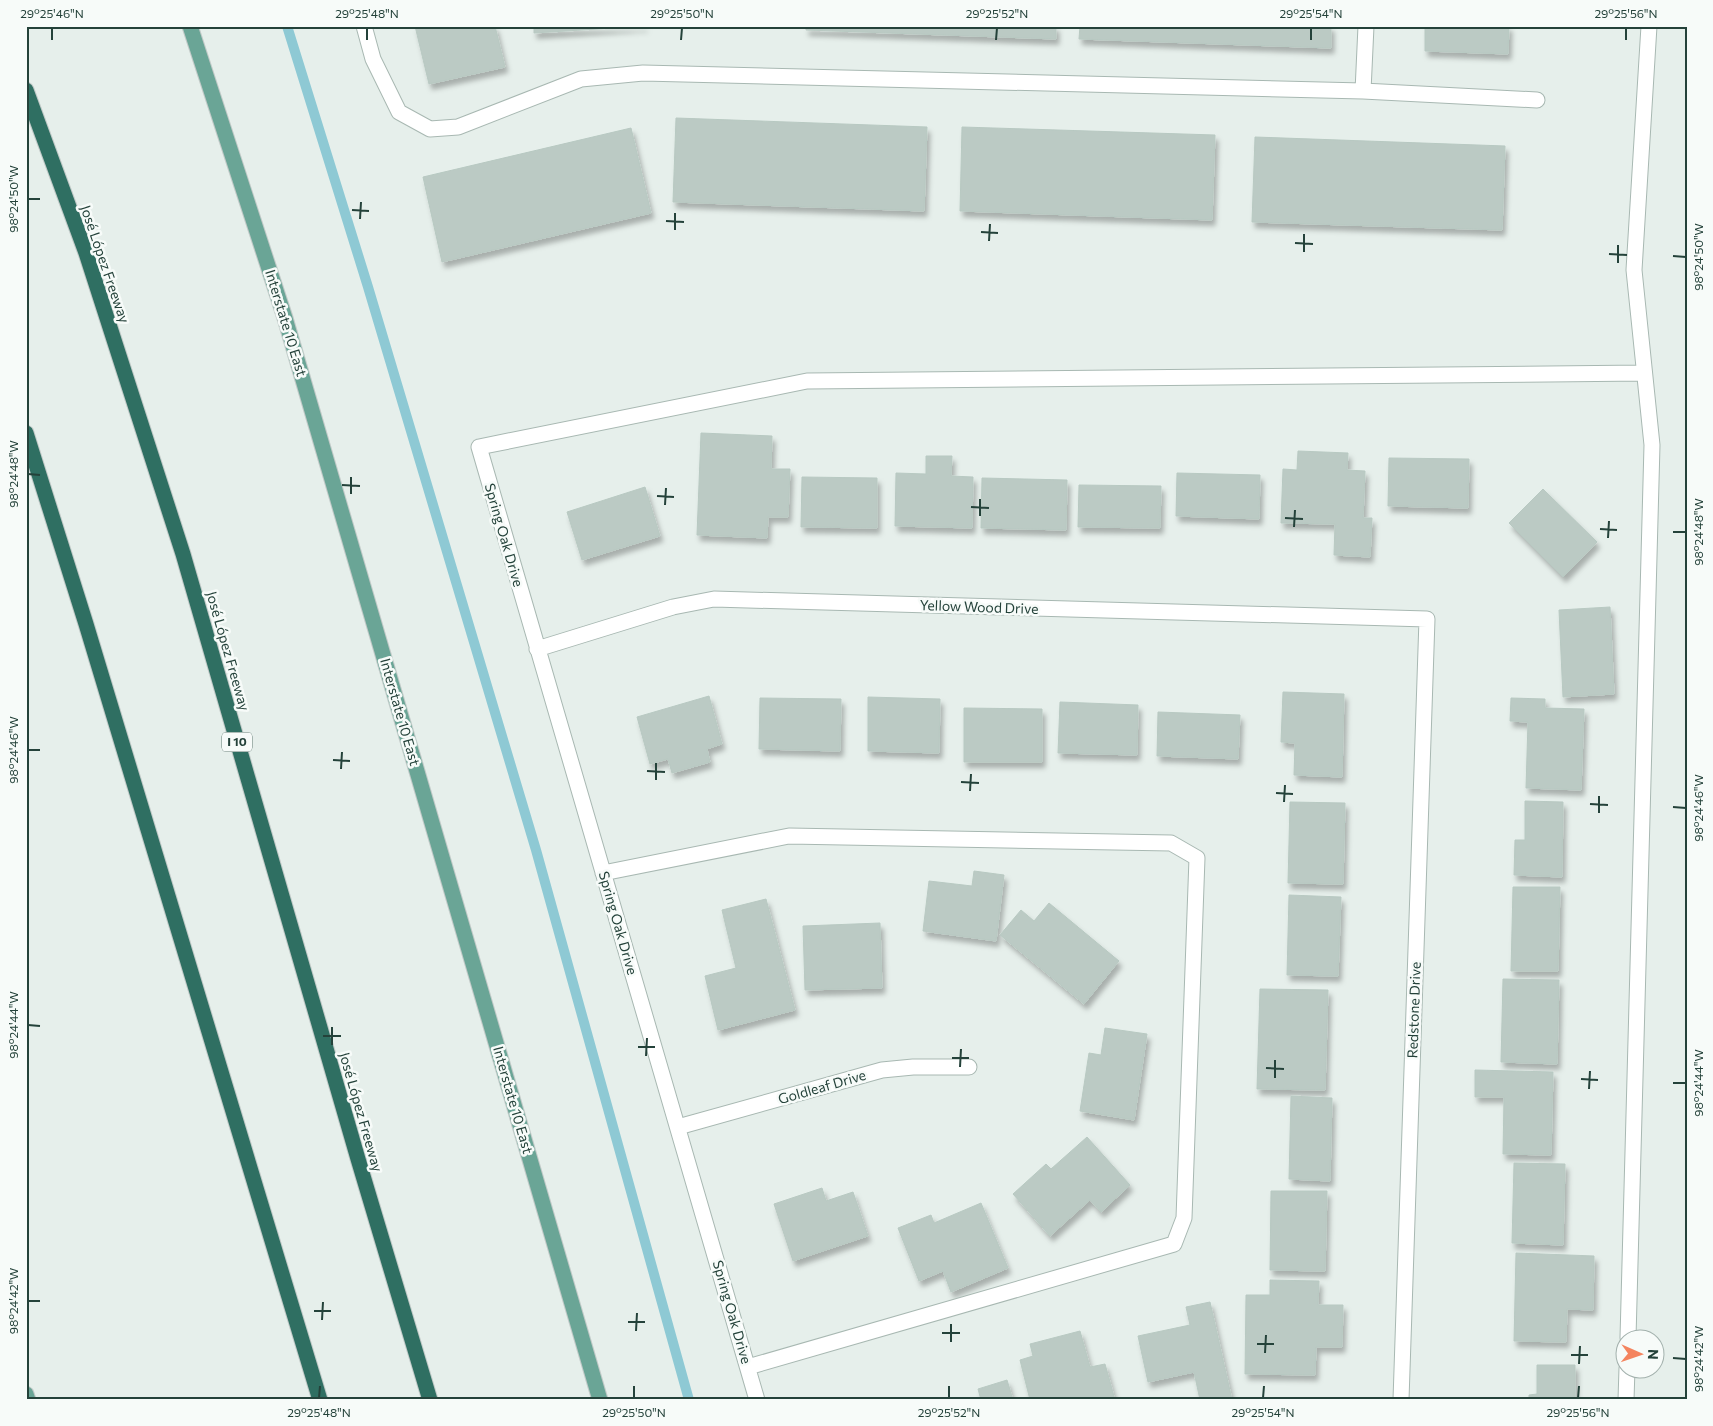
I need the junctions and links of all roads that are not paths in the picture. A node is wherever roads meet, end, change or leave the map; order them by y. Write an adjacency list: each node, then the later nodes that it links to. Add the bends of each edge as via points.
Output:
1 (190, 26): 22 (main road, Interstate 10 East, via 288,327)
2 (364, 26): 6 (street, via 373,59 399,112 430,129 458,127 581,78 643,73)
3 (1366, 26): 6 (street)
4 (1649, 26): 8 (street, via 1634,270)
5 (26, 90): 21 (highway, José López Freeway / I 10, via 86,253 183,554)
6 (1363, 91): 7 (street)
7 (1537, 100)
8 (1644, 373): 11 (street, Spring Oak Drive, via 807,381 479,447); 15 (street, via 1652,445)
9 (26, 433): 20 (highway)
10 (1427, 620): 11 (street, Yellow Wood Drive, via 714,599 673,606); 24 (street, Redstone Drive)
11 (538, 649): 12 (street, Spring Oak Drive)
12 (603, 873): 14 (street, Spring Oak Drive); 16 (street, via 789,836 1171,843 1197,858 1184,1218 1174,1244)
13 (969, 1067): 14 (street, Goldleaf Drive, via 882,1070)
14 (678, 1127): 16 (street, Spring Oak Drive)
15 (1628, 1328)
16 (748, 1367): 23 (street, Spring Oak Drive)
17 (1627, 1378): 25 (street)
18 (26, 1394): 19 (main road)
19 (28, 1400)
20 (320, 1400)
21 (430, 1400)
22 (600, 1400)
23 (757, 1400)
24 (1401, 1400)
25 (1626, 1400)

